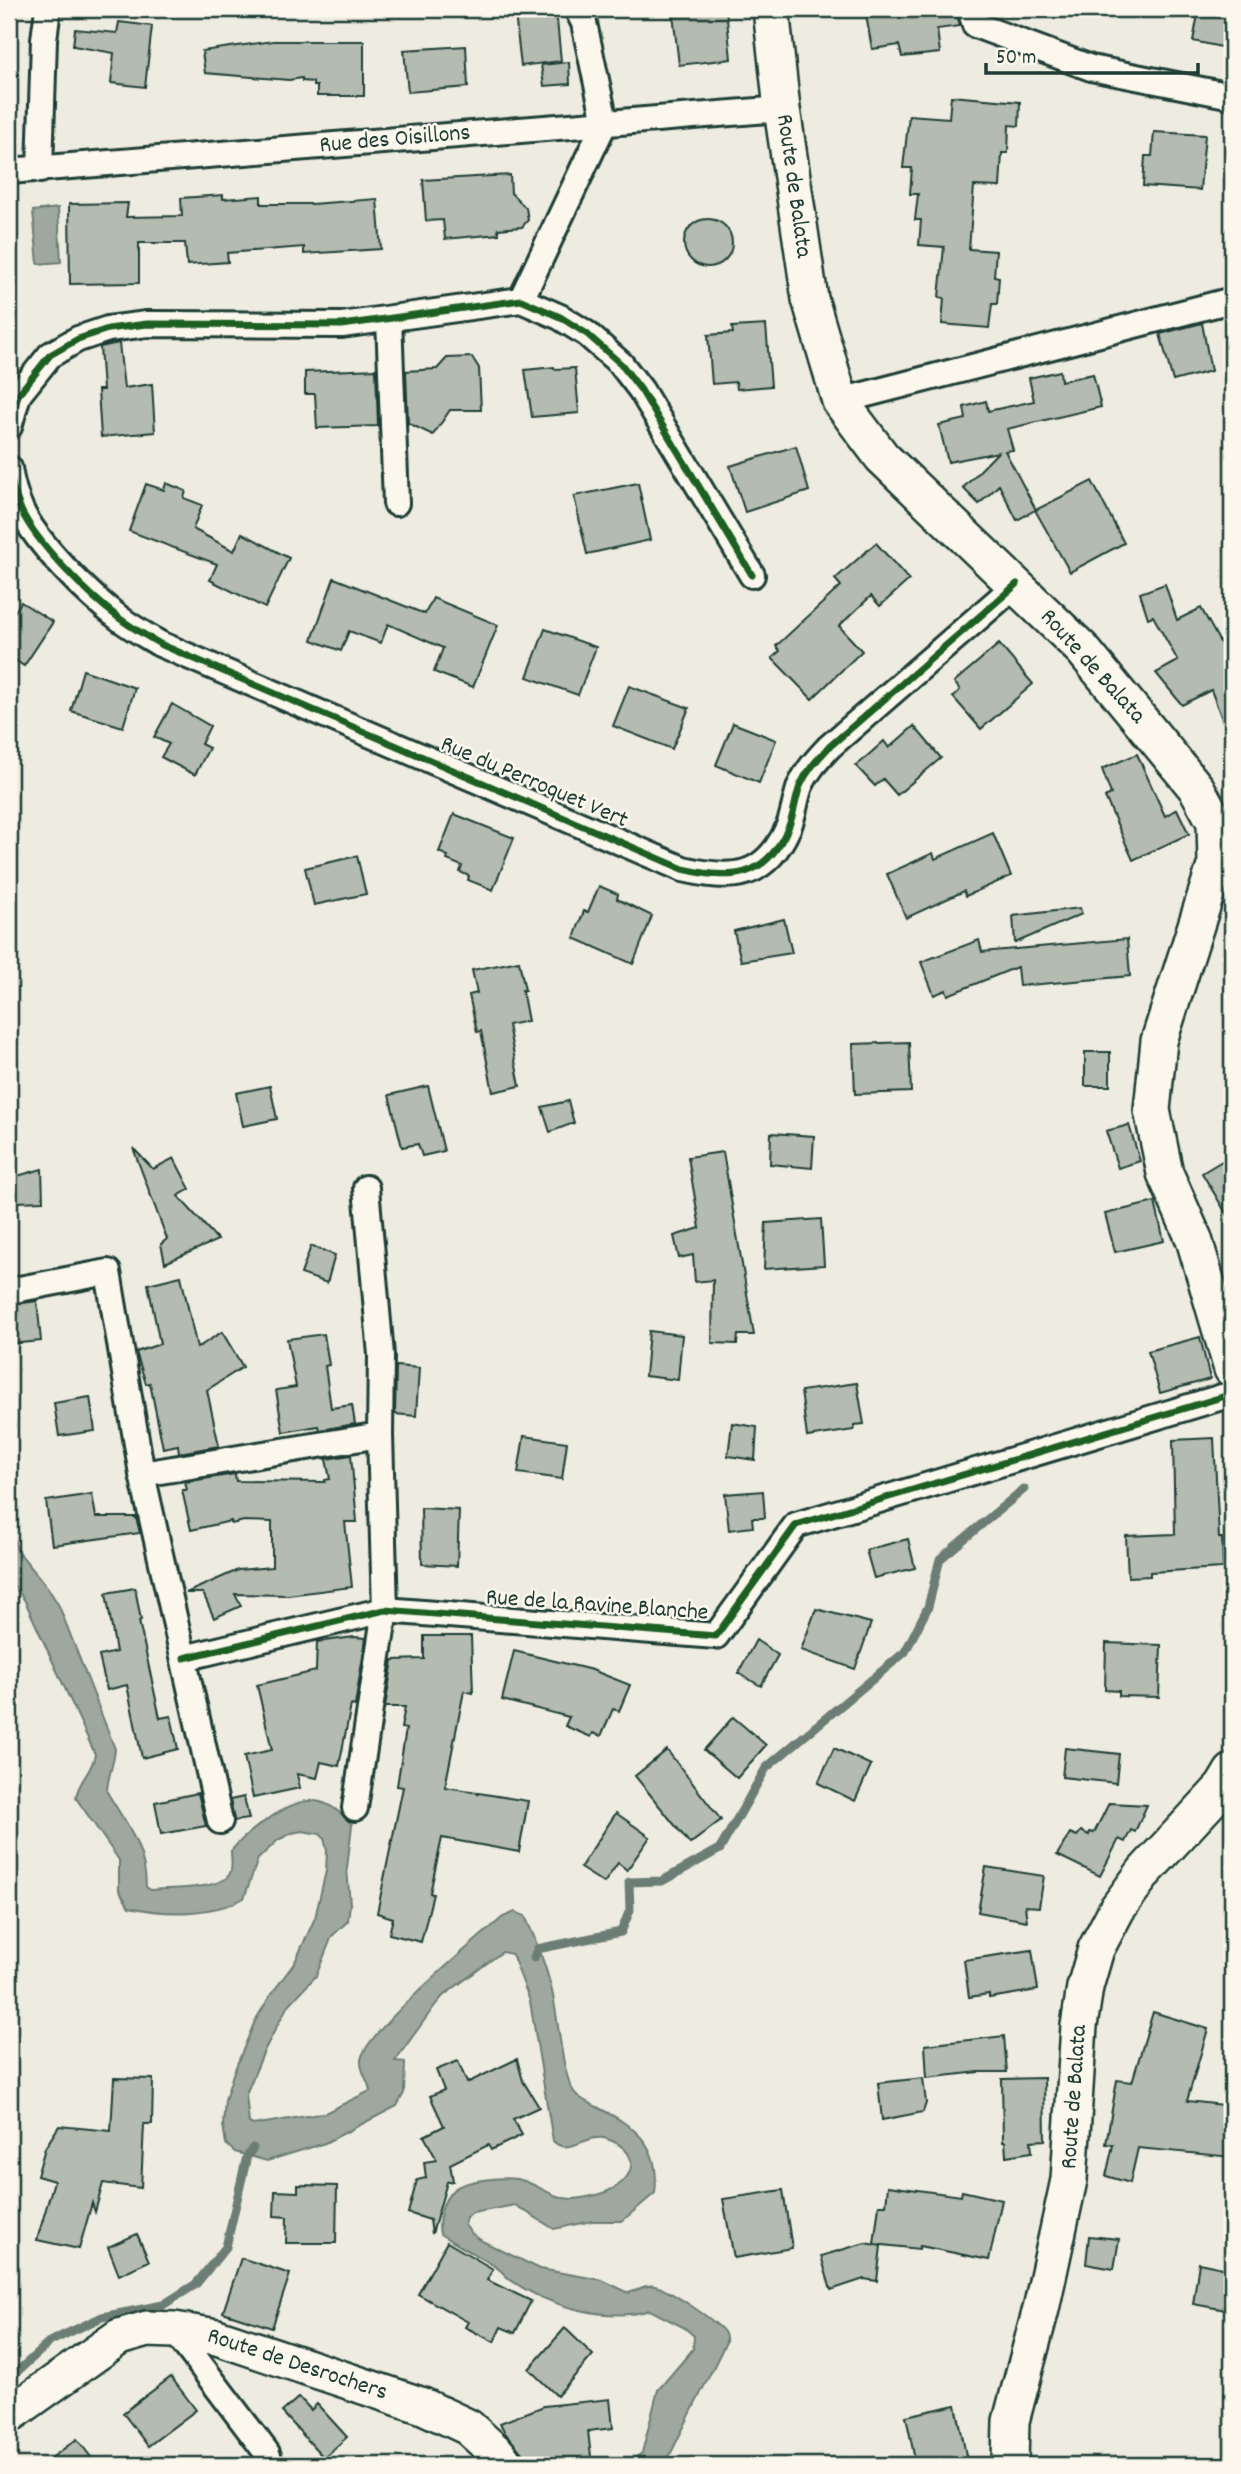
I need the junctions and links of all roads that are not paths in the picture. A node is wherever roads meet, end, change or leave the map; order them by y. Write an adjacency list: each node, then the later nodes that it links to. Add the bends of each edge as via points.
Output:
1 (48, 9): 8 (street)
2 (577, 9): 7 (street)
3 (771, 9): 6 (main road, Route de Balata)
4 (970, 9): 5 (street, via 975,25 1091,68)
5 (1232, 96)
6 (782, 109): 7 (street, Rue des Oisillons); 13 (main road, Route de Balata, via 810,299)
7 (605, 122): 8 (street, Rue des Oisillons); 10 (street)
8 (40, 170): 9 (street, Rue des Oisillons)
9 (9, 171)
10 (521, 300): 12 (street); 17 (street, via 587,334 621,364)
11 (1232, 300): 13 (street)
12 (389, 319): 14 (street, via 342,325 147,324 108,329 50,355 18,395); 16 (street)
13 (840, 401): 18 (main road, Route de Balata, via 882,457)
14 (9, 427)
15 (9, 468): 18 (street, Rue du Perroquet Vert, via 21,510 35,533 119,618 160,644 683,869 718,876 741,873 762,863 788,828 800,787 813,763)
16 (396, 503)
17 (752, 575)
18 (1017, 584): 21 (main road, Route de Balata, via 1082,649 1197,789 1215,822 1216,863 1159,1041 1152,1110 1165,1173 1194,1239)
19 (366, 1188): 23 (street, via 381,1355)
20 (9, 1291): 24 (street, via 108,1272)
21 (1232, 1369)
22 (1232, 1394): 25 (street, Rue de la Ravine Blanche, via 796,1525 716,1636)
23 (380, 1435): 24 (street); 25 (street)
24 (142, 1474): 26 (street)
25 (385, 1610): 26 (street, Rue de la Ravine Blanche); 28 (street)
26 (184, 1658): 29 (street)
27 (1229, 1784): 34 (main road, Route de Balata, via 1146,1871 1117,1909 1096,1949 1079,2025 1069,2180 1011,2421)
28 (355, 1808)
29 (220, 1821)
30 (174, 2330): 31 (main road, Route de Desrochers, via 147,2329 119,2337); 32 (street, via 267,2453); 33 (main road, Route de Desrochers, via 217,2337 423,2406 468,2427)
31 (9, 2415)
32 (271, 2465)
33 (506, 2465)
34 (1010, 2465)

